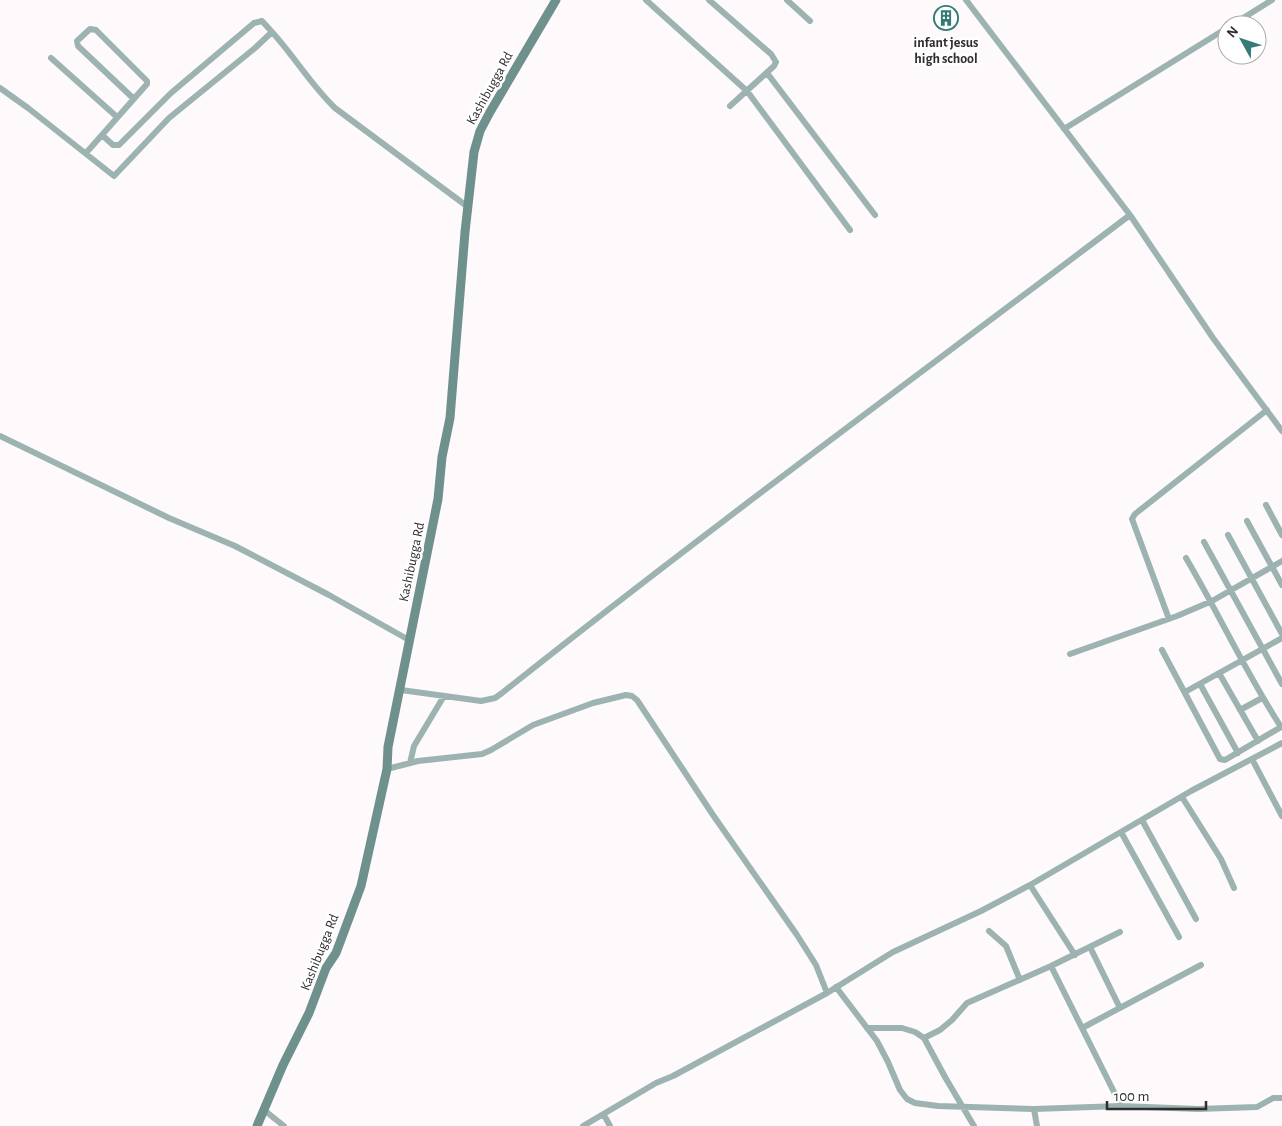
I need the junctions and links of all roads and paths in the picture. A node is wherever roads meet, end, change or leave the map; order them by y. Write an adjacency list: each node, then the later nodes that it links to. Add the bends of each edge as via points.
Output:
1 (556, 0): 21 (main road, Kashibugga Rd, via 480,131 474,152)
2 (646, 0): 14 (street)
3 (708, 0): 12 (street, via 775,58 776,62)
4 (787, 0): 8 (street)
5 (966, 0): 18 (street)
6 (1272, 0): 7 (street)
7 (1248, 15)
8 (810, 21)
9 (272, 32): 19 (street, via 262,21 254,24 171,93 119,145 113,145); 20 (street, via 169,118 114,176); 21 (street, via 335,108)
10 (1217, 34): 18 (street)
11 (51, 58): 17 (street)
12 (767, 73): 14 (street); 22 (street)
13 (0, 88): 20 (street)
14 (747, 91): 16 (street); 24 (street)
15 (134, 99): 15 (street, via 147,84 146,79 96,30 86,30 77,41 78,46); 17 (street)
16 (730, 106)
17 (117, 117): 19 (street)
18 (1064, 129): 23 (street)
19 (102, 135): 20 (street)
20 (86, 153)
21 (468, 207): 42 (main road, Kashibugga Rd, via 450,418 438,499)
22 (875, 215)
23 (1130, 215): 25 (street, via 1213,338); 52 (street, via 758,493 495,698 481,701)
24 (850, 230)
25 (1267, 410): 26 (street); 40 (street, via 1132,519)
26 (1282, 431)
27 (0, 436): 42 (street, via 169,518 235,546)
28 (1266, 506): 31 (street)
29 (1247, 521): 35 (street)
30 (1228, 535): 36 (street)
31 (1282, 535)
32 (1204, 542): 38 (street)
33 (1186, 558): 39 (street)
34 (1282, 561): 35 (street)
35 (1272, 567): 36 (street); 37 (street)
36 (1251, 578): 38 (street); 41 (street)
37 (1282, 585)
38 (1231, 590): 39 (street); 43 (street)
39 (1212, 601): 40 (street); 46 (street)
40 (1169, 619): 45 (street)
41 (1282, 636): 43 (street)
42 (409, 640): 50 (main road, Kashibugga Rd)
43 (1262, 648): 46 (street); 49 (street)
44 (1162, 650): 51 (street)
45 (1070, 654)
46 (1242, 661): 47 (street); 53 (street)
47 (1219, 673): 48 (street); 54 (street)
48 (1200, 684): 51 (street); 58 (street)
49 (1282, 684)
50 (401, 690): 52 (street); 61 (main road, Kashibugga Rd, via 388,747)
51 (1185, 692): 58 (street, via 1220,759 1225,760)
52 (444, 696): 60 (street, via 414,746)
53 (1262, 698): 54 (street); 55 (street)
54 (1240, 710): 56 (street)
55 (1281, 727): 56 (street)
56 (1258, 741): 58 (street)
57 (1282, 744): 59 (street)
58 (1238, 753)
59 (1252, 759): 62 (street); 63 (street)
60 (410, 763): 61 (street); 78 (street, via 482,754 533,725 593,703 632,696 797,935 816,965)
61 (387, 768): 87 (main road, Kashibugga Rd, via 361,886 336,953 326,968)
62 (1182, 797): 64 (street); 67 (street, via 1222,859)
63 (1282, 816)
64 (1142, 820): 65 (street); 68 (street)
65 (1121, 832): 66 (street); 71 (street)
66 (1030, 885): 73 (street); 77 (street, via 893,952)
67 (1234, 888)
68 (1196, 919)
69 (989, 931): 76 (street, via 1006,946)
70 (1120, 932): 72 (street)
71 (1178, 936)
72 (1090, 947): 73 (street); 79 (street)
73 (1075, 955): 75 (street)
74 (1201, 965): 79 (street)
75 (1051, 966): 76 (street); 81 (street)
76 (1020, 980): 82 (street, via 967,1004 940,1030)
77 (836, 987): 78 (street); 80 (street)
78 (827, 993): 88 (street, via 656,1083)
79 (1120, 1008): 81 (street)
80 (867, 1028): 82 (street, via 902,1028); 85 (street, via 907,1100)
81 (1082, 1028): 84 (street)
82 (924, 1038): 85 (street)
83 (1282, 1098): 84 (street, via 1272,1098 1256,1108)
84 (1121, 1106): 86 (street)
85 (962, 1107): 86 (street); 93 (street)
86 (1034, 1109): 94 (street)
87 (264, 1110): 89 (main road, Kashibugga Rd); 90 (street)
88 (604, 1115): 91 (street); 92 (street)
89 (257, 1126)
90 (284, 1126)
91 (583, 1126)
92 (610, 1126)
93 (974, 1126)
94 (1037, 1126)

